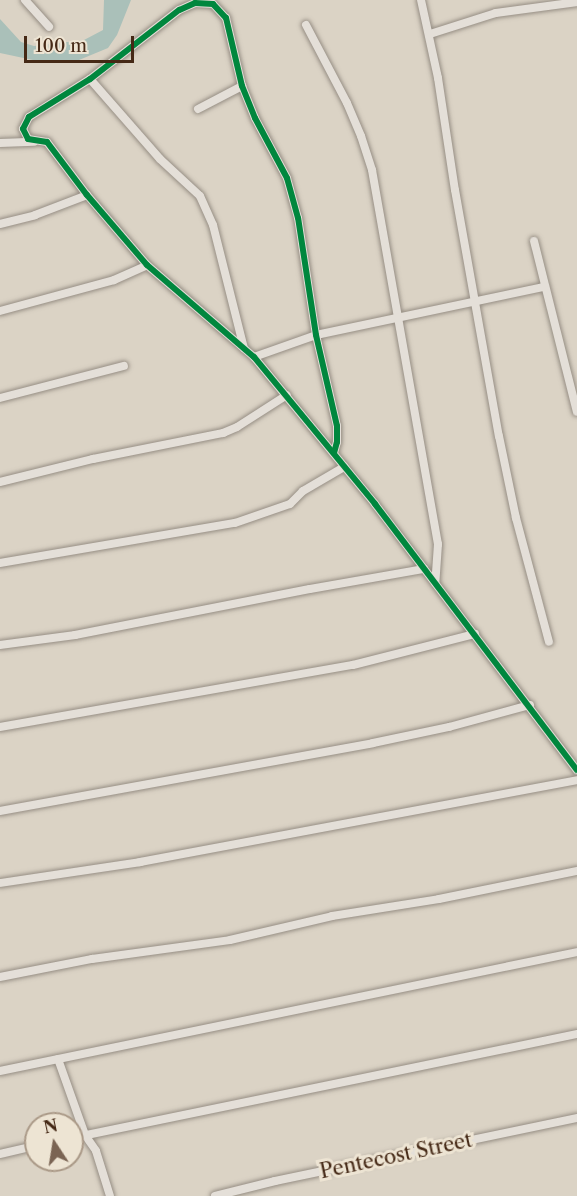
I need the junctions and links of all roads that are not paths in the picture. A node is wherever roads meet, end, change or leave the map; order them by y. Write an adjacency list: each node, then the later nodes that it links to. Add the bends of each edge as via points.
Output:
1 (26, 0): 5 (street)
2 (421, 0): 6 (street)
3 (577, 2): 6 (street, via 496,14)
4 (306, 25): 19 (street, via 361,136 372,170)
5 (49, 27)
6 (430, 34): 17 (street)
7 (90, 79): 8 (street, via 179,10 204,3 213,4 226,18); 10 (street, via 29,117 23,129 28,140); 21 (street, via 160,159 200,196 213,225)
8 (242, 86): 9 (street); 20 (street, via 287,178 298,218)
9 (198, 109)
10 (47, 142): 11 (street); 12 (street)
11 (0, 143)
12 (87, 195): 13 (street); 15 (street)
13 (0, 224)
14 (534, 241): 16 (street)
15 (147, 265): 18 (street, via 114,280); 21 (street)
16 (544, 286): 17 (street); 26 (street)
17 (477, 302): 19 (street); 34 (street, via 504,460)
18 (0, 311)
19 (398, 318): 20 (street); 32 (street, via 438,544)
20 (316, 335): 22 (street); 27 (street, via 338,434)
21 (244, 348): 22 (street)
22 (254, 357): 24 (street)
23 (124, 366): 25 (street)
24 (287, 395): 27 (street); 29 (street, via 223,433)
25 (0, 398)
26 (577, 412)
27 (334, 453): 28 (street)
28 (344, 467): 30 (street, via 303,491 290,504 235,523); 31 (street)
29 (0, 482)
30 (0, 563)
31 (424, 569): 32 (street); 35 (street, via 75,635)
32 (435, 583): 33 (street)
33 (475, 634): 36 (street); 37 (street, via 353,665)
34 (549, 642)
35 (0, 645)
36 (530, 705): 38 (street); 40 (street, via 373,743)
37 (0, 727)
38 (577, 770)
39 (577, 780): 42 (street, via 174,856)
40 (0, 811)
41 (577, 871): 44 (street, via 332,916 230,940 92,959)
42 (0, 884)
43 (577, 952): 46 (street)
44 (0, 977)
45 (577, 1034): 49 (street)
46 (58, 1059): 47 (street); 49 (street)
47 (0, 1071)
48 (577, 1119): 53 (street, Pentecost Street)
49 (86, 1135): 52 (street, via 96,1150)
50 (24, 1149): 51 (street)
51 (0, 1154)
52 (110, 1196)
53 (214, 1196)

